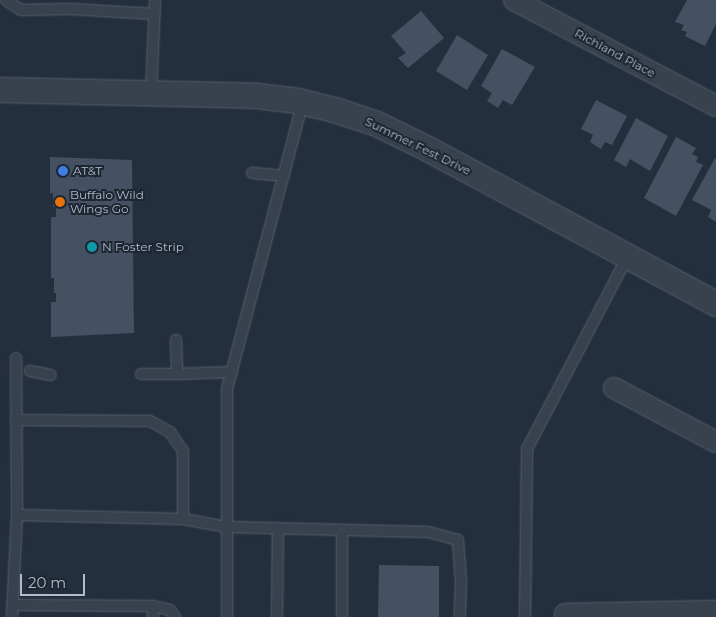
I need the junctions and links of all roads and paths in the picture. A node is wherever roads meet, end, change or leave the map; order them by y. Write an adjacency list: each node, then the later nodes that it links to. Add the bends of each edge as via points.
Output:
1 (6, 0): 4 (lane, via 21,10)
2 (155, 0): 5 (lane)
3 (514, 0): 9 (street, Richland Place)
4 (77, 5): 5 (lane)
5 (155, 14): 7 (lane)
6 (0, 90): 7 (street, Summer Fest Drive)
7 (152, 93): 8 (street, Summer Fest Drive, via 256,96)
8 (303, 102): 11 (lane); 12 (street, Summer Fest Drive, via 377,124)
9 (716, 106)
10 (252, 173): 11 (lane)
11 (284, 176): 17 (lane)
12 (628, 256): 13 (street, Summer Fest Drive); 39 (lane, via 527,449)
13 (716, 304)
14 (176, 340): 19 (lane)
15 (16, 358): 22 (lane)
16 (30, 371): 20 (lane)
17 (232, 372): 19 (lane); 26 (lane, via 227,389)
18 (141, 374): 19 (lane)
19 (177, 374)
20 (50, 375)
21 (614, 388): 23 (street)
22 (16, 420): 24 (lane); 25 (lane, via 150,421 170,432 183,451)
23 (716, 442)
24 (16, 515): 25 (lane); 29 (lane)
25 (183, 519): 26 (lane)
26 (227, 527): 27 (lane); 35 (lane)
27 (278, 528): 28 (lane); 36 (lane)
28 (342, 530): 37 (lane); 38 (lane, via 428,532 458,540)
29 (13, 605): 31 (lane); 33 (lane)
30 (716, 611): 32 (street)
31 (153, 612): 34 (lane, via 170,610)
32 (565, 614)
33 (12, 617)
34 (175, 617)
35 (227, 617)
36 (277, 617)
37 (342, 617)
38 (460, 617)
39 (525, 617)

